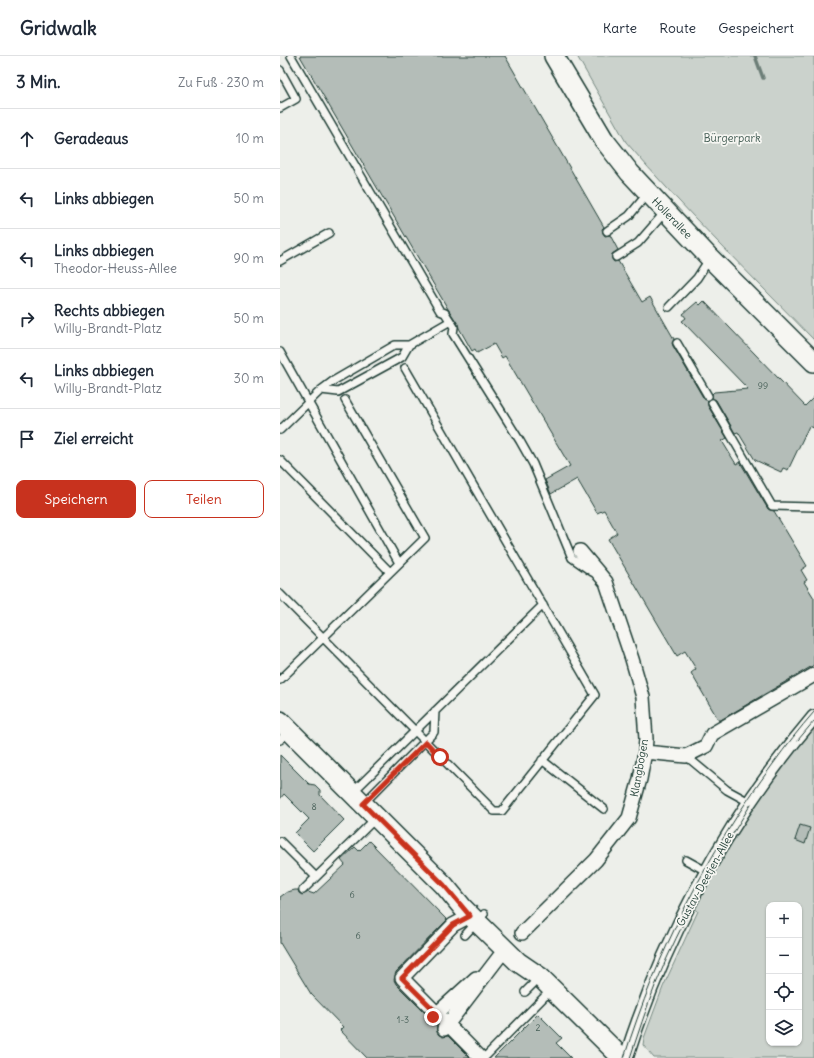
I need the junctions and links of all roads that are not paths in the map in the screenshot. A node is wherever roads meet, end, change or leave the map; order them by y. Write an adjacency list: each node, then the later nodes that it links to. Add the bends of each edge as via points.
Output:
1 (291, 56): 28 (lane, via 440,311 445,313 454,327 453,334 520,441 539,478 572,558)
2 (554, 56): 5 (street, Hollerallee, via 604,140)
3 (280, 70): 4 (lane, via 296,99)
4 (280, 108)
5 (648, 193): 6 (street, Hollerallee); 7 (lane, via 629,216)
6 (665, 212): 9 (lane, via 638,243); 10 (street, Hollerallee)
7 (607, 231)
8 (329, 233): 11 (lane)
9 (616, 257)
10 (710, 258): 12 (lane, via 697,278); 17 (street, Hollerallee)
11 (280, 261)
12 (669, 307)
13 (447, 323): 15 (lane)
14 (677, 343): 24 (lane, via 772,506)
15 (409, 345): 19 (lane, via 395,345); 19 (lane, via 402,357 338,392)
16 (280, 352): 21 (lane)
17 (814, 362)
18 (404, 368): 30 (lane)
19 (321, 390): 21 (lane)
20 (345, 400): 26 (lane, via 424,538)
21 (308, 402): 22 (lane); 26 (lane)
22 (280, 430)
23 (280, 460): 27 (lane)
24 (814, 507)
25 (580, 551): 28 (street, Klangbogen)
26 (399, 563): 27 (lane)
27 (390, 572): 31 (lane)
28 (606, 582): 39 (street, Klangbogen, via 643,697)
29 (280, 594): 31 (lane)
30 (543, 605): 34 (lane); 41 (lane, via 595,695)
31 (323, 638): 33 (lane); 37 (lane)
32 (814, 675): 40 (street, via 712,734 706,746)
33 (280, 680)
34 (435, 711): 37 (lane); 38 (lane, via 434,732)
35 (814, 717): 43 (street, Gustav-Deetjen-Allee)
36 (283, 730): 42 (street)
37 (415, 731): 38 (lane); 42 (lane)
38 (426, 742): 41 (lane, via 494,811 502,811); 42 (lane)
39 (645, 752): 40 (street); 52 (street, Klangbogen, via 629,818 596,860)
40 (686, 756): 43 (lane, via 727,790)
41 (542, 760): 44 (lane)
42 (357, 799): 45 (street)
43 (749, 802): 48 (street, Gustav-Deetjen-Allee)
44 (604, 808)
45 (376, 818): 49 (lane); 51 (street, via 444,885)
46 (280, 841): 49 (lane)
47 (686, 860): 48 (lane)
48 (706, 871): 59 (street, Gustav-Deetjen-Allee, via 655,979)
49 (316, 877): 50 (lane)
50 (303, 890)
51 (474, 922): 53 (street, via 526,954); 55 (street, via 453,925 402,978)
52 (522, 933)
53 (546, 983): 54 (lane); 57 (lane); 58 (street)
54 (525, 992)
55 (435, 1015): 56 (street); 56 (street, via 499,957)
56 (446, 1026): 57 (street)
57 (483, 1058)
58 (622, 1058)
59 (626, 1058)

